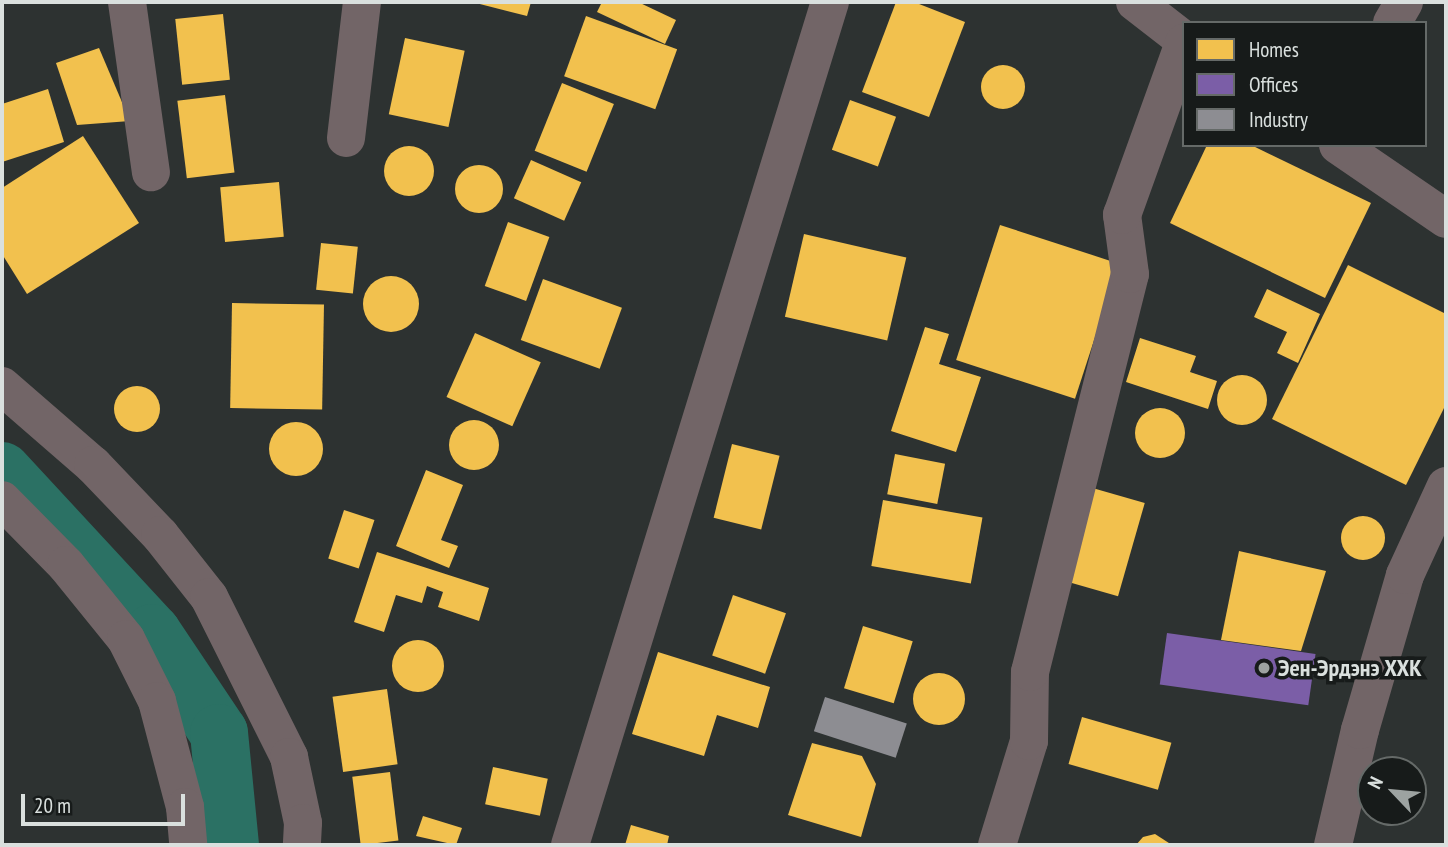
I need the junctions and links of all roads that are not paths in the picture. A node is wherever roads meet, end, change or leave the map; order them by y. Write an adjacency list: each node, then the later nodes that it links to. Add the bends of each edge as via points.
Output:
1 (127, 2): 11 (street)
2 (362, 2): 9 (street)
3 (830, 2): 18 (street)
4 (1135, 2): 7 (street)
5 (1404, 2): 6 (street)
6 (1393, 21)
7 (1182, 40)
8 (1182, 48): 19 (street, via 1122,215 1130,274 1030,672 1028,741)
9 (346, 138)
10 (1341, 147): 12 (street)
11 (151, 172)
12 (1446, 219)
13 (2, 386): 17 (street, via 93,465 209,597 289,757 303,823)
14 (1446, 486): 20 (street, via 1405,575 1360,730)
15 (2, 500): 16 (street, via 66,565 126,639 157,701 185,807)
16 (188, 845)
17 (302, 845)
18 (570, 845)
19 (997, 845)
20 (1333, 845)

